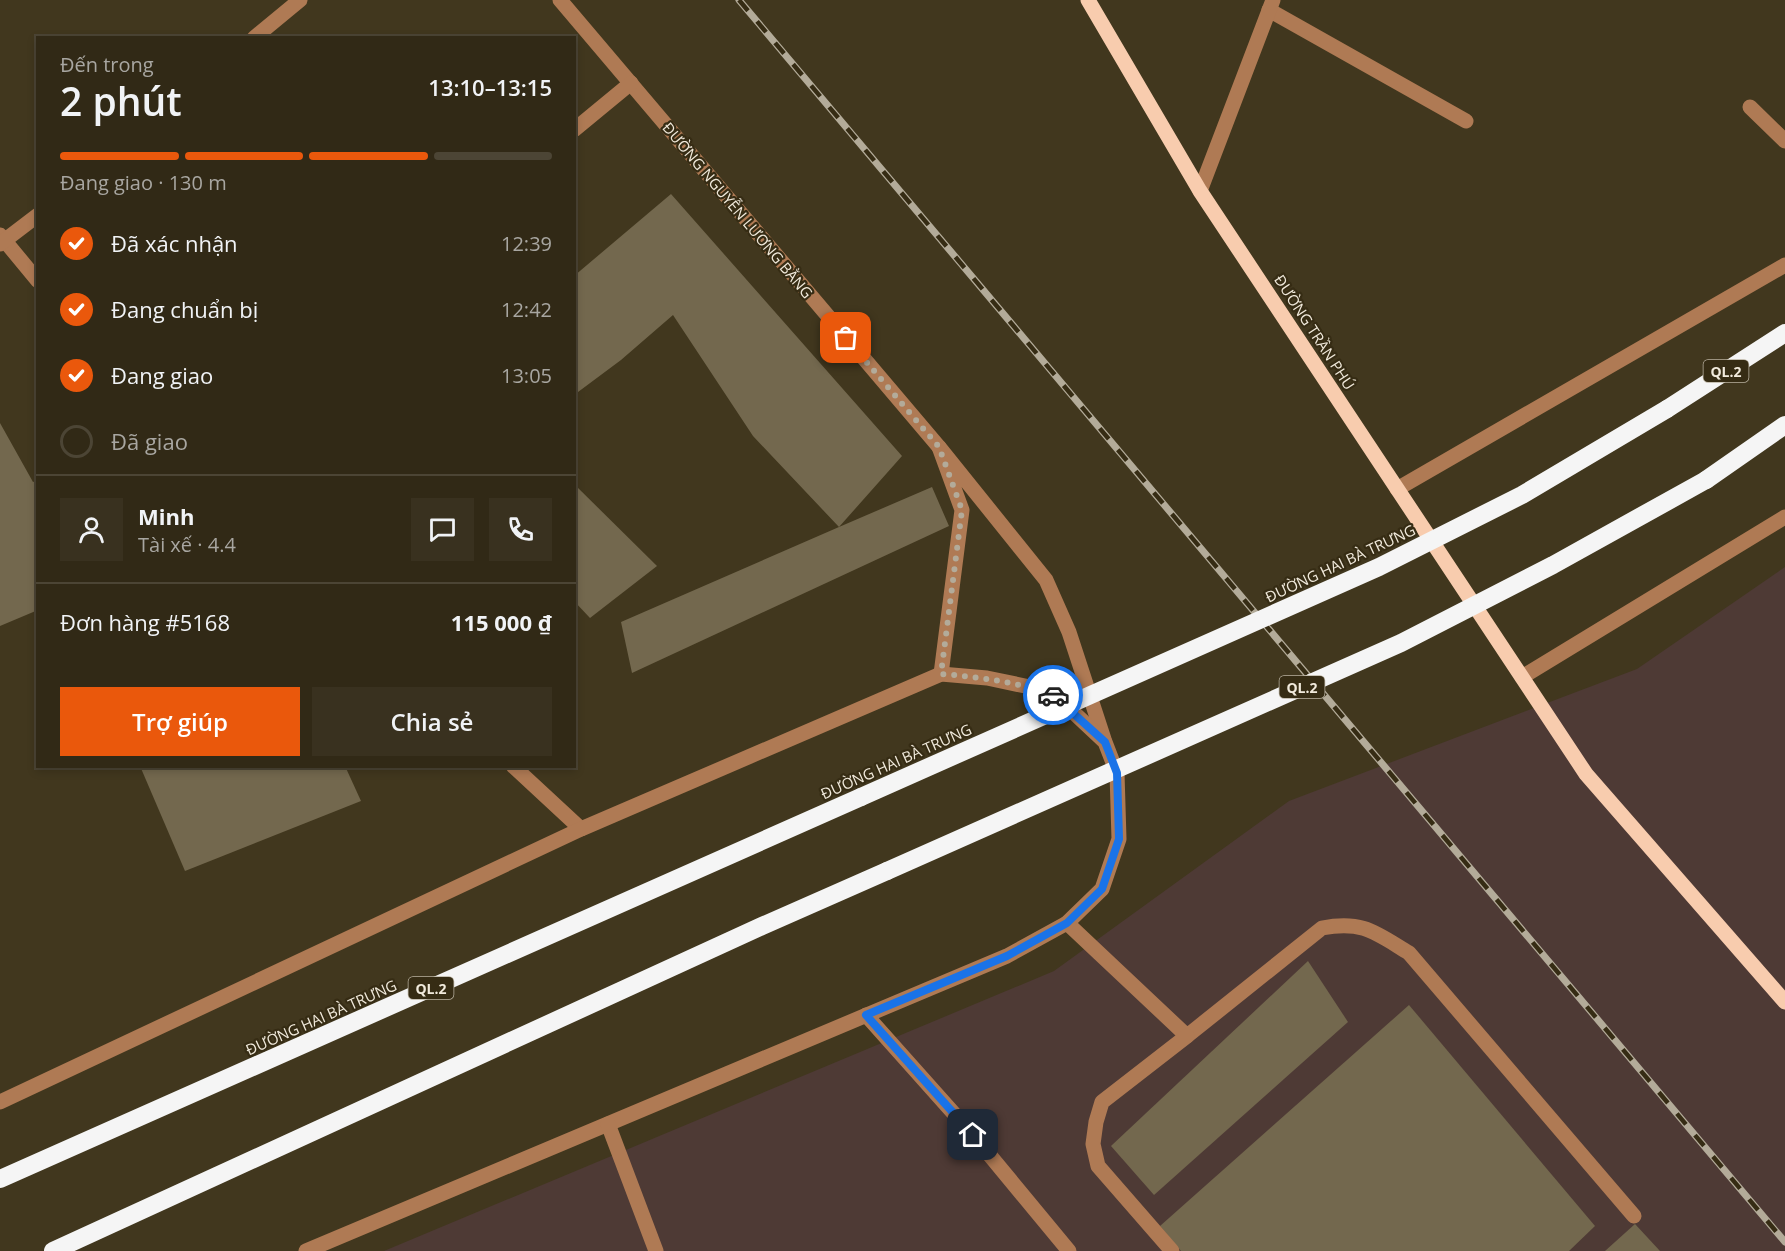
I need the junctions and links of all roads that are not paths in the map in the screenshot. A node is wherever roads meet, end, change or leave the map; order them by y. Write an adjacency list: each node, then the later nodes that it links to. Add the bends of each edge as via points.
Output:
1 (300, 0): 5 (street)
2 (561, 0): 6 (street, ĐƯỜNG NGUYỄN LƯƠNG BẰNG)
3 (1088, 0): 11 (main road, ĐƯỜNG TRẦN PHÚ)
4 (1271, 5): 8 (street); 11 (street)
5 (256, 36)
6 (631, 83): 9 (street); 18 (street, ĐƯỜNG NGUYỄN LƯƠNG BẰNG)
7 (1750, 107): 10 (street)
8 (1466, 121)
9 (576, 128)
10 (1785, 141)
11 (1200, 191): 19 (main road, ĐƯỜNG TRẦN PHÚ)
12 (36, 216): 13 (street)
13 (2, 240): 15 (street)
14 (1785, 265): 19 (street)
15 (36, 279)
16 (1785, 333): 32 (highway, ĐƯỜNG HAI BÀ TRƯNG / QL.2, bridge, via 1522,495 1379,567)
17 (1785, 424): 34 (highway, QL.2, bridge, via 1706,480 1401,643 741,935)
18 (939, 447): 21 (street, via 962,510); 23 (street, ĐƯỜNG NGUYỄN LƯƠNG BẰNG, via 1046,580 1069,632)
19 (1397, 489): 22 (main road, ĐƯỜNG TRẦN PHÚ)
20 (1785, 517): 22 (street)
21 (941, 674): 23 (street, via 987,678 1056,696); 25 (street)
22 (1522, 677): 27 (main road, ĐƯỜNG TRẦN PHÚ, via 1586,774)
23 (1105, 742): 26 (street, ĐƯỜNG NGUYỄN LƯƠNG BẰNG, via 1117,773 1119,839 1102,889)
24 (515, 768): 25 (street)
25 (581, 829): 30 (street)
26 (1067, 923): 28 (street, ĐƯỜNG NGUYỄN LƯƠNG BẰNG, via 1007,956); 29 (street)
27 (1785, 1002)
28 (866, 1015): 31 (street, ĐƯỜNG NGUYỄN LƯƠNG BẰNG); 37 (street)
29 (1187, 1036): 33 (street, via 1322,928 1344,924 1367,928 1409,953); 38 (street, via 1102,1102 1093,1144 1098,1166)
30 (0, 1102)
31 (608, 1124): 35 (street, ĐƯỜNG NGUYỄN LƯƠNG BẰNG); 36 (street)
32 (0, 1179)
33 (1634, 1215)
34 (53, 1251)
35 (306, 1251)
36 (656, 1251)
37 (1069, 1251)
38 (1172, 1251)

